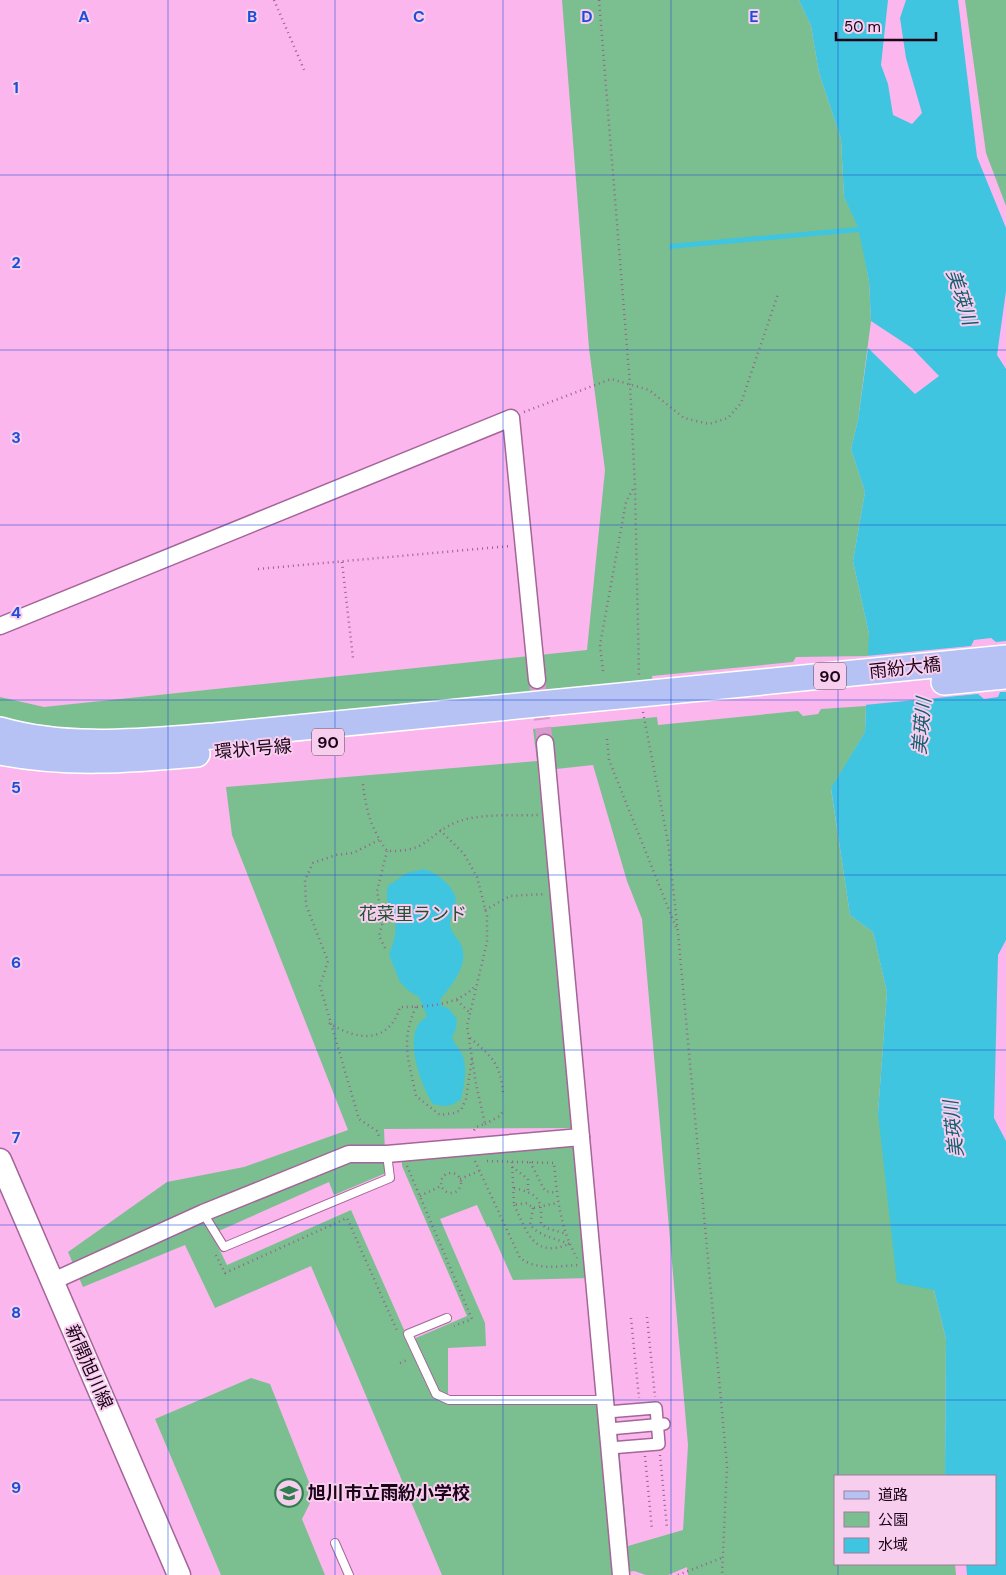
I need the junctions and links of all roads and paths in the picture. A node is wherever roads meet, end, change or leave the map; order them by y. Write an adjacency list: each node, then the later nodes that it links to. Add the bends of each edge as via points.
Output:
1 (274, 0): 3 (path)
2 (599, 0): 5 (path)
3 (305, 72)
4 (778, 294): 5 (path, via 742,403 728,418 709,424 684,418 649,390)
5 (630, 385): 6 (path, via 611,379); 7 (path)
6 (510, 418): 8 (street); 11 (street)
7 (635, 486): 14 (path, via 626,502 600,645); 17 (path)
8 (524, 544): 9 (path); 16 (street)
9 (342, 562): 10 (path); 12 (path)
10 (258, 569)
11 (0, 626)
12 (352, 658)
13 (1006, 658): 17 (main road, 雨紛大橋 / 90)
14 (603, 671)
15 (1006, 676): 17 (main road, 雨紛大橋 / 90)
16 (537, 680)
17 (648, 702): 18 (main road, 環状1号線 / 90, via 119,743 58,741); 21 (main road, 環状1号線 / 90, via 118,761 40,760); 29 (path)
18 (0, 730)
19 (607, 739): 29 (path, via 609,760)
20 (545, 743): 23 (street)
21 (0, 752)
22 (363, 784): 25 (path, via 366,812)
23 (552, 815): 24 (path, via 487,818 458,822); 27 (street)
24 (440, 830): 26 (path, via 420,845); 28 (path, via 464,854 477,877)
25 (379, 840): 26 (path); 35 (path, via 353,853 312,863 305,880 306,905 328,961 320,986)
26 (387, 851): 30 (path, via 377,891 382,921 379,936)
27 (559, 894): 28 (path, via 510,896); 41 (street)
28 (485, 910): 31 (path, via 487,942)
29 (678, 933): 87 (path, via 727,1466)
30 (385, 948)
31 (477, 984): 32 (path); 34 (path)
32 (456, 1000): 33 (path); 34 (path)
33 (416, 1007): 35 (path, via 400,1007 396,1021 385,1032 362,1036 344,1032); 37 (path, via 408,1022 405,1040 416,1096 440,1114 454,1114 461,1110 466,1098)
34 (469, 1012): 36 (path)
35 (329, 1022): 43 (path, via 360,1119 377,1132)
36 (469, 1037): 37 (path); 38 (path, via 498,1066)
37 (472, 1054): 40 (path)
38 (503, 1095)
39 (504, 1108): 40 (path, via 500,1116)
40 (485, 1124): 42 (path, via 476,1128 469,1138)
41 (581, 1137): 42 (street); 75 (street)
42 (474, 1146): 43 (street); 45 (path, via 484,1161); 48 (path)
43 (387, 1157): 56 (path, via 405,1160); 61 (street, via 348,1154); 61 (lane, via 390,1178 224,1247)
44 (0, 1160): 65 (main road, 新開旭川線)
45 (512, 1162): 46 (path); 47 (path)
46 (530, 1162): 49 (path); 55 (path, via 554,1163)
47 (512, 1167): 51 (path); 53 (path)
48 (479, 1171): 50 (path); 63 (path, via 520,1258 528,1265 539,1268 581,1265)
49 (536, 1175): 51 (path); 55 (path, via 545,1192)
50 (460, 1179): 52 (path, via 449,1173 441,1180); 52 (path, via 461,1185 454,1192 448,1193)
51 (528, 1179): 54 (path)
52 (441, 1186): 56 (path)
53 (514, 1188): 54 (path); 58 (path)
54 (528, 1192): 59 (path, via 537,1197)
55 (556, 1193): 57 (path)
56 (420, 1196): 69 (path, via 472,1319)
57 (557, 1203): 59 (path); 62 (path)
58 (514, 1205): 60 (path, via 527,1203); 63 (path, via 532,1240 540,1247)
59 (542, 1206): 60 (path); 62 (path, via 541,1223 546,1228)
60 (533, 1208): 63 (path, via 530,1226 539,1234)
61 (203, 1213): 65 (street)
62 (567, 1234): 63 (path)
63 (569, 1244)
64 (214, 1248): 70 (path, via 225,1273 347,1218)
65 (51, 1282): 88 (main road, 新開旭川線)
66 (647, 1317): 76 (path)
67 (447, 1318): 75 (lane, via 408,1334 436,1394 449,1400)
68 (630, 1318): 77 (path)
69 (446, 1330)
70 (402, 1341)
71 (405, 1350): 72 (path)
72 (409, 1359): 73 (path); 74 (path)
73 (400, 1363)
74 (413, 1368)
75 (607, 1406): 77 (street); 80 (street)
76 (656, 1408): 77 (street); 78 (street)
77 (640, 1409): 79 (street)
78 (661, 1424): 79 (street); 81 (street)
79 (642, 1426): 80 (street); 82 (street)
80 (609, 1429): 83 (street)
81 (659, 1444): 82 (street); 84 (path)
82 (644, 1445): 83 (street); 85 (path)
83 (610, 1448): 90 (street)
84 (667, 1528)
85 (652, 1530)
86 (335, 1543): 89 (lane)
87 (724, 1558): 91 (path); 92 (path)
88 (179, 1575)
89 (349, 1575)
90 (621, 1575)
91 (678, 1575)
92 (722, 1575)

